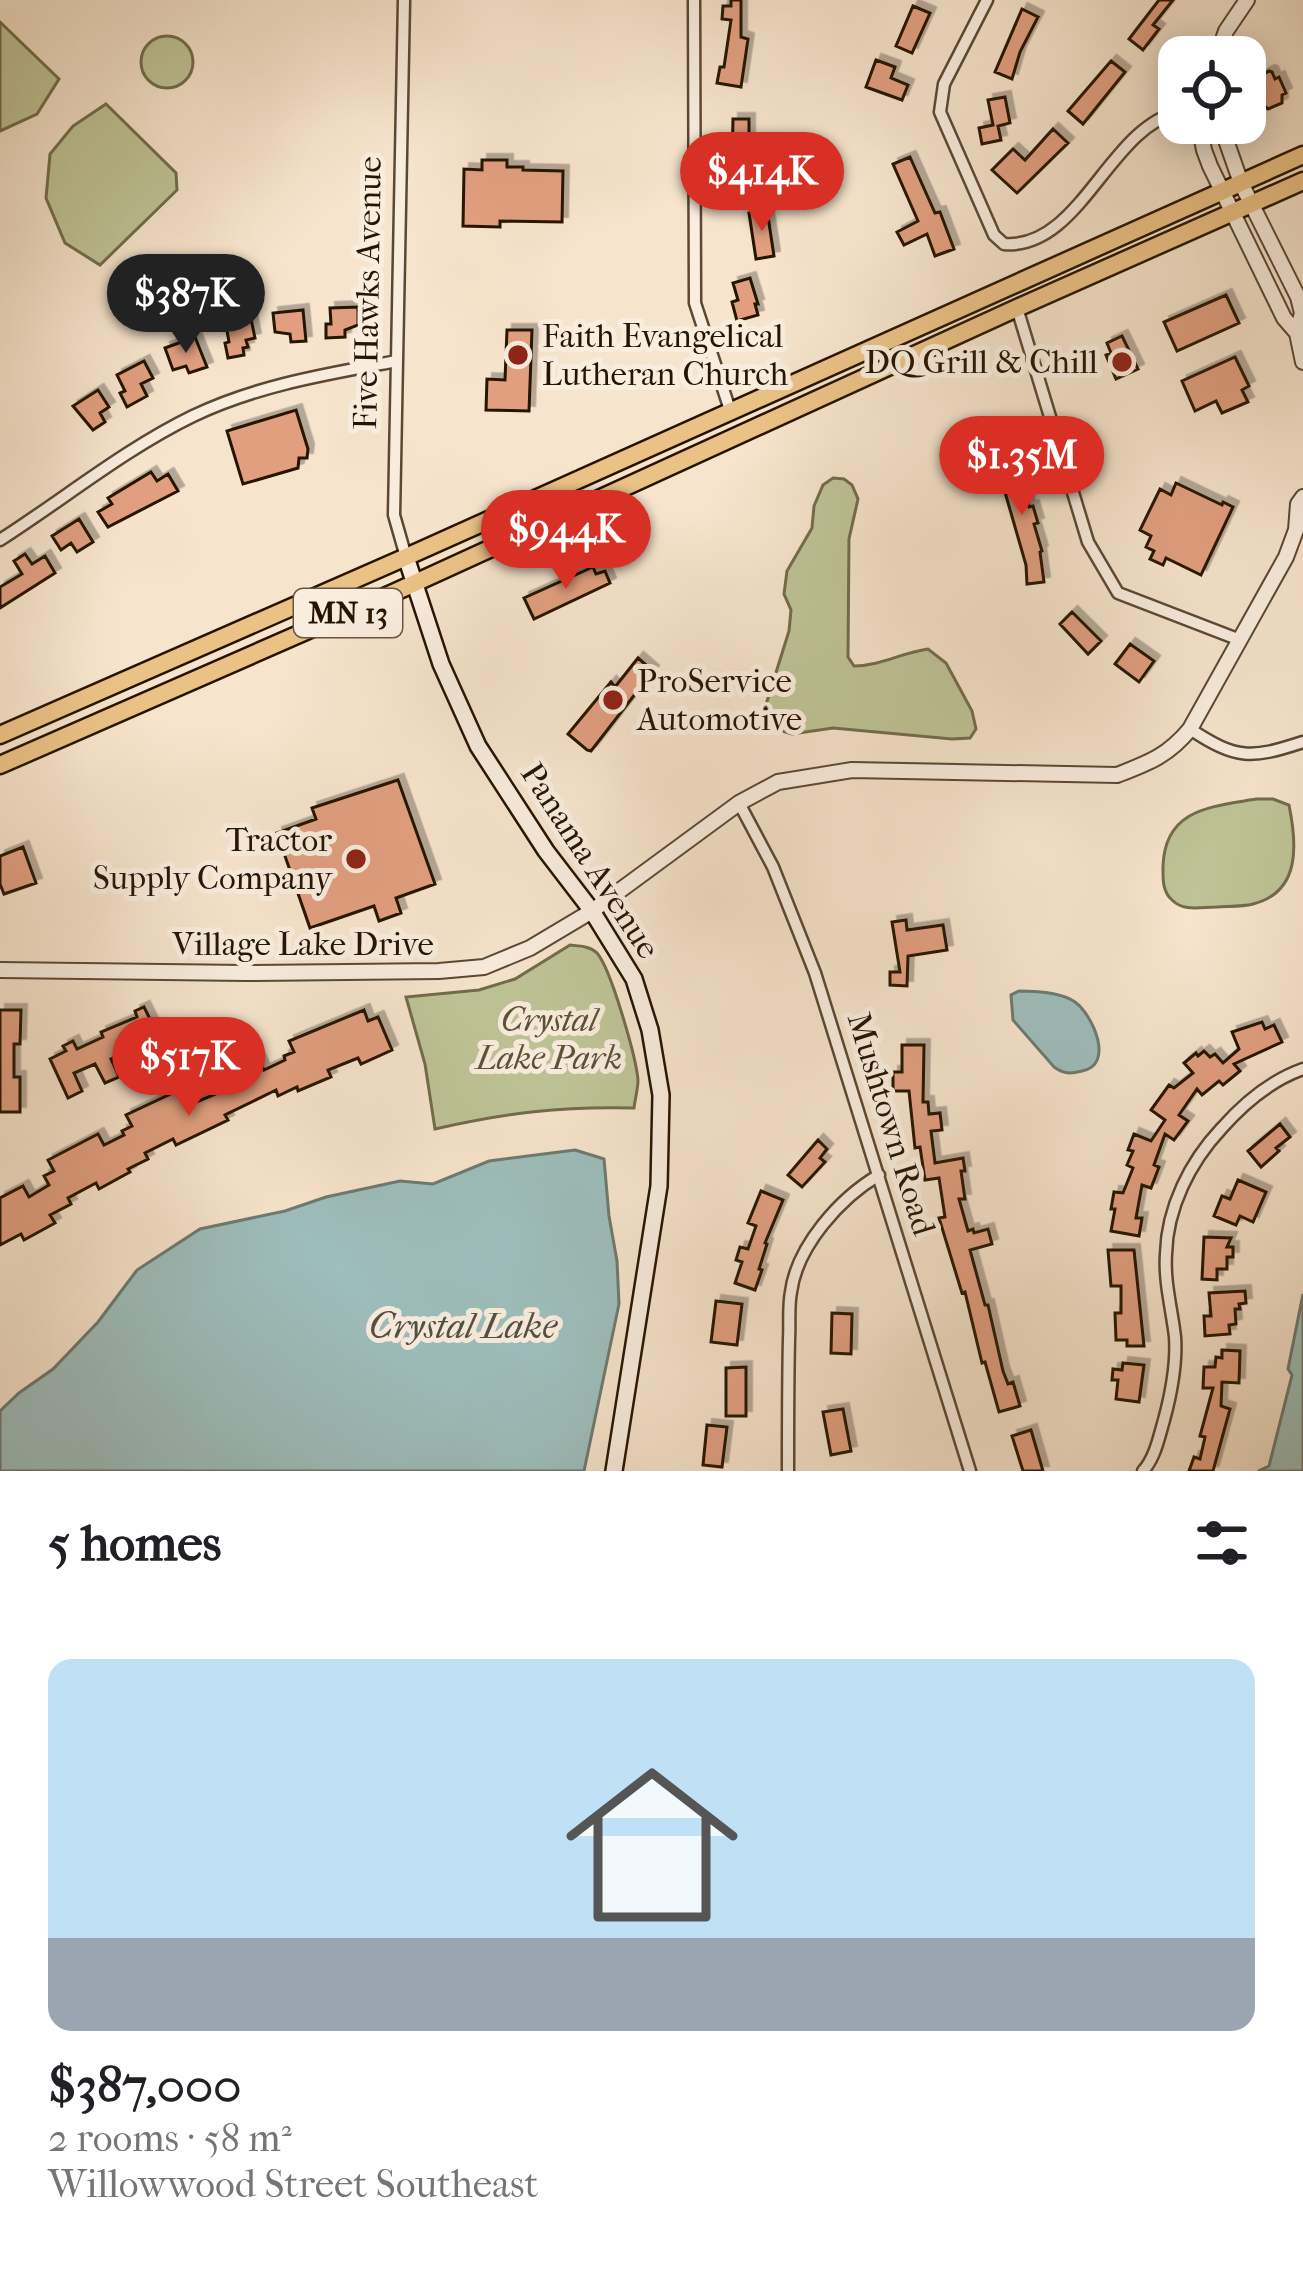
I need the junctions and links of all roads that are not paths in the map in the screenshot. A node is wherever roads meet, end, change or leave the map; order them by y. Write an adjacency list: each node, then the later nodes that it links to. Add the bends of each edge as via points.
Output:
1 (404, 0): 17 (street, Five Hawks Avenue)
2 (694, 0): 19 (street, via 695,303)
3 (987, 0): 6 (street, via 944,84 940,112 1004,244 1027,242 1070,213 1133,137)
4 (1247, 0): 5 (street)
5 (1224, 36)
6 (1158, 120)
7 (1203, 144): 12 (street)
8 (1227, 144): 11 (street)
9 (1303, 155): 11 (main road, MN 13)
10 (1303, 181): 13 (main road, MN 13)
11 (1241, 183): 12 (main road, MN 13); 13 (street)
12 (1222, 191): 14 (street); 19 (main road, MN 13)
13 (1251, 203): 14 (main road, MN 13); 16 (street, via 1298,297)
14 (1232, 212): 15 (main road, MN 13); 16 (street)
15 (1017, 308): 24 (main road, MN 13); 25 (street, via 1088,542 1118,593)
16 (1297, 333): 18 (street)
17 (397, 361): 22 (street, via 292,380 194,416); 23 (street, Five Hawks Avenue, via 394,515)
18 (1303, 362)
19 (730, 410): 23 (main road, MN 13)
20 (1303, 497): 21 (street)
21 (1300, 526): 25 (street)
22 (0, 540)
23 (406, 557): 24 (main road, Five Hawks Avenue); 27 (main road, MN 13)
24 (414, 584): 29 (main road, MN 13); 31 (main road, Panama Avenue, via 478,746)
25 (1240, 640): 26 (street)
26 (1190, 729): 28 (street, via 1245,755); 30 (street, Village Lake Drive, via 1157,759 1117,775 852,770 778,782)
27 (0, 735)
28 (1303, 742)
29 (0, 765)
30 (739, 803): 31 (street, Village Lake Drive); 34 (street, Mushtown Road, via 815,973)
31 (592, 911): 32 (street, Village Lake Drive, via 484,967); 35 (main road, Panama Avenue, via 634,979 661,1095 659,1186)
32 (0, 970)
33 (1303, 1070): 38 (street, via 1233,1115 1181,1187 1166,1252 1173,1377)
34 (879, 1175): 36 (street, via 816,1235 790,1291); 37 (street, Mushtown Road)
35 (614, 1471)
36 (788, 1471)
37 (970, 1471)
38 (1143, 1471)

